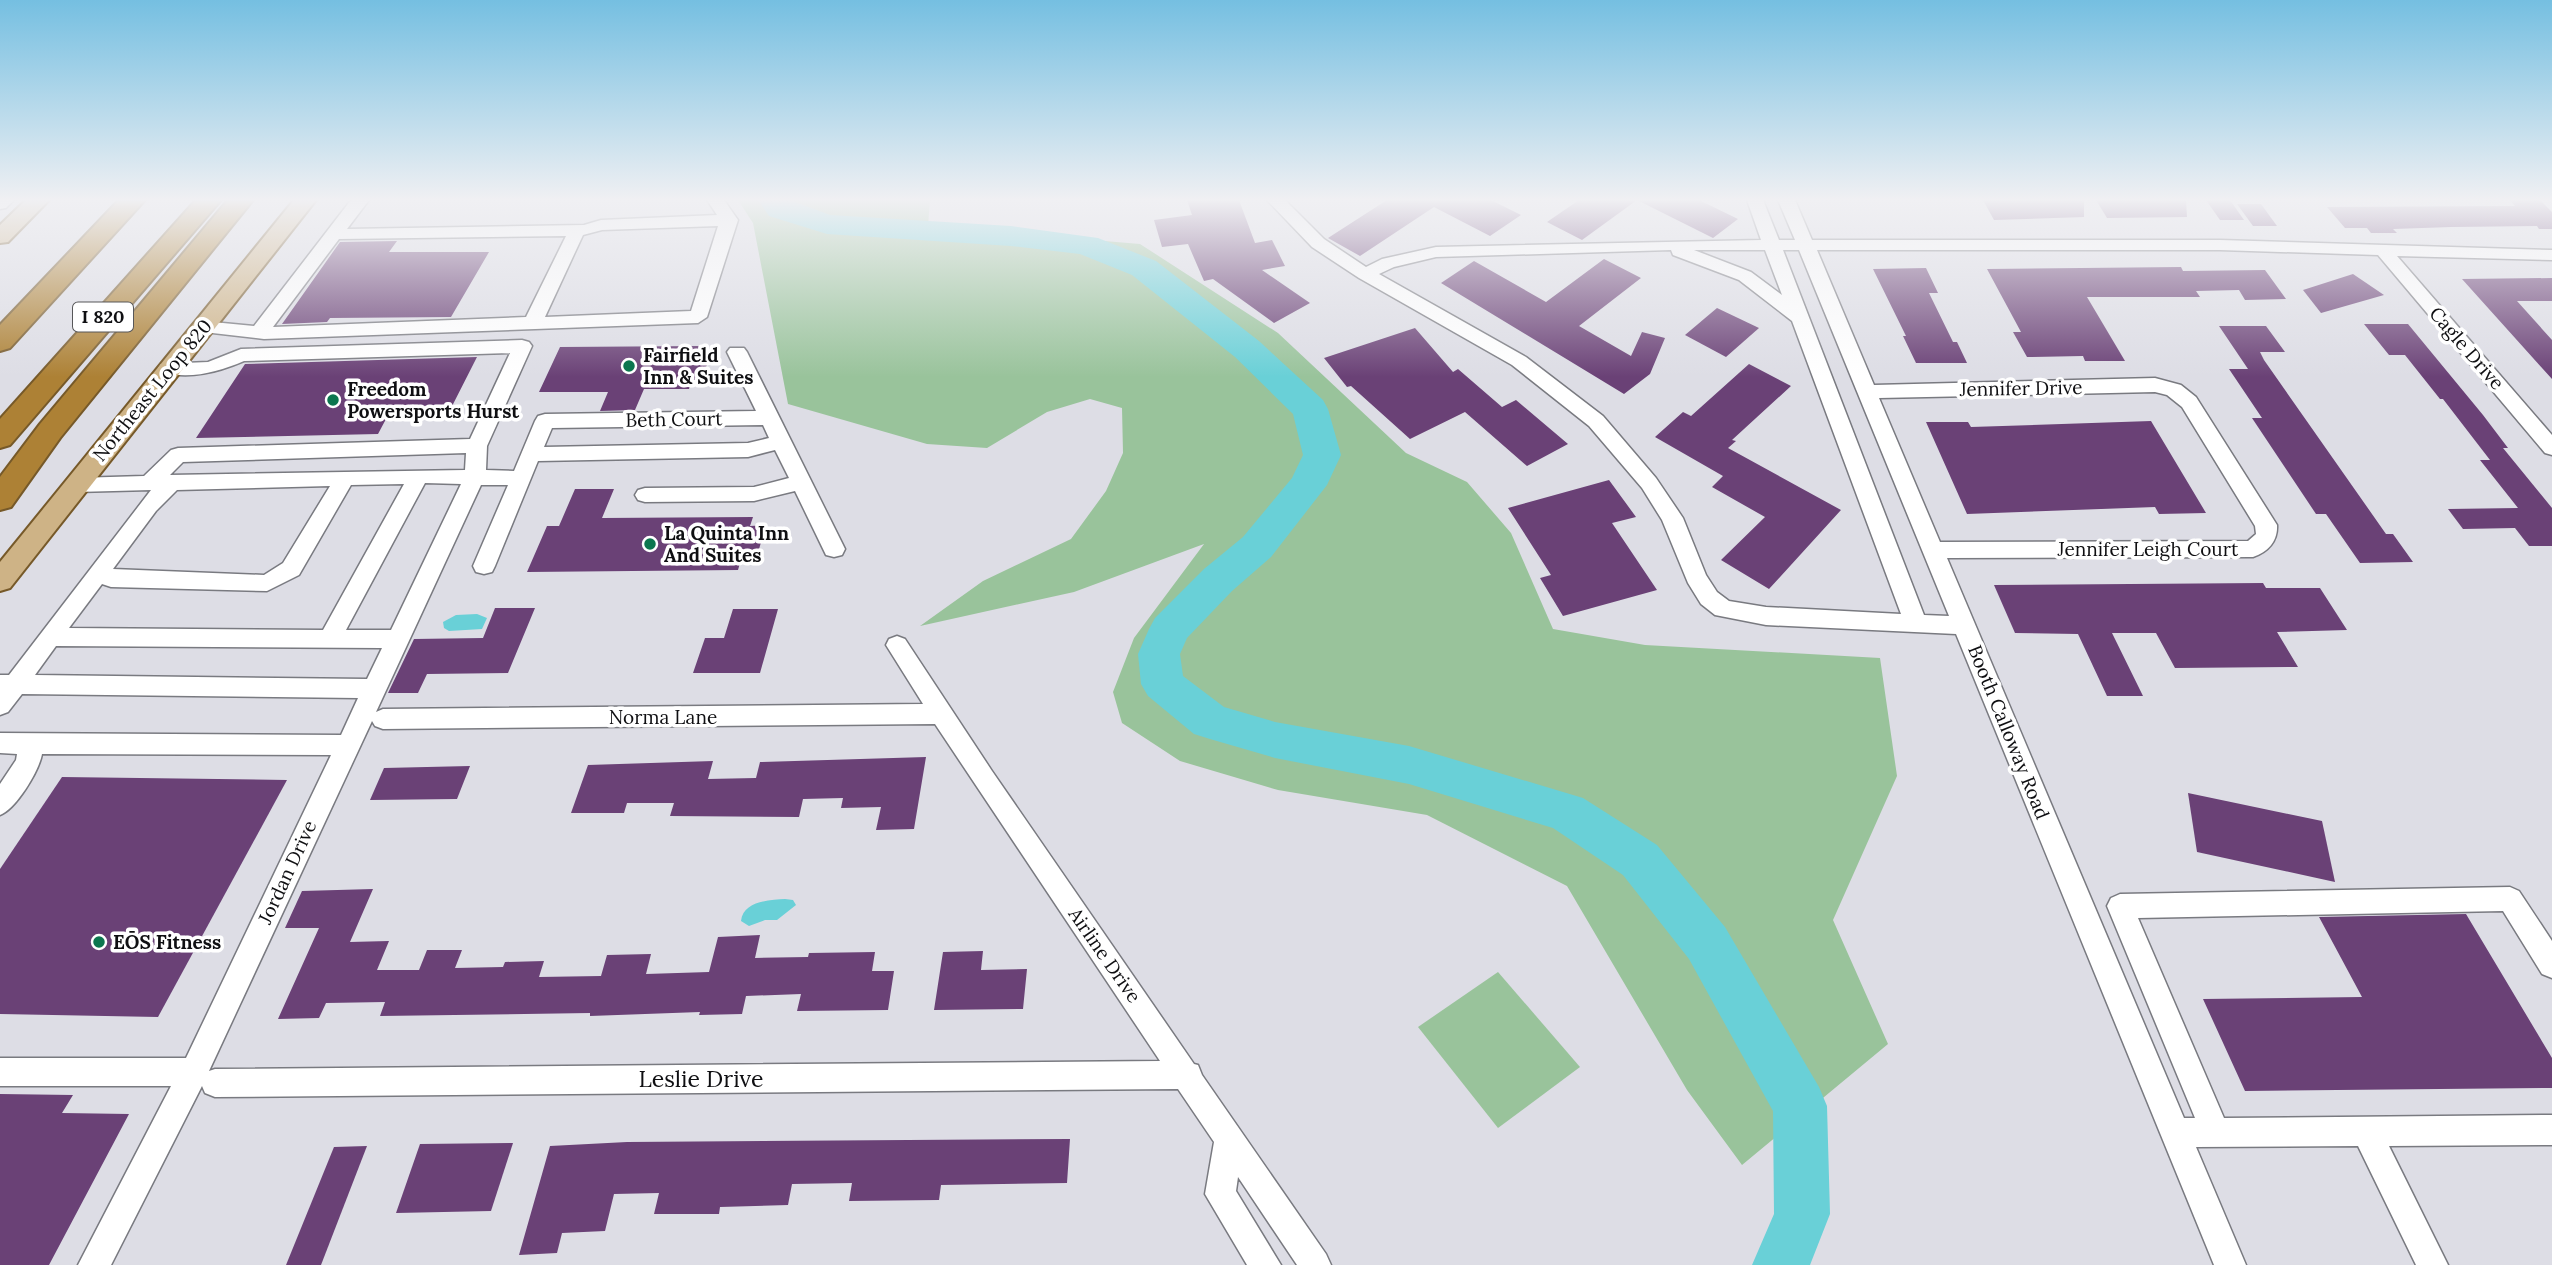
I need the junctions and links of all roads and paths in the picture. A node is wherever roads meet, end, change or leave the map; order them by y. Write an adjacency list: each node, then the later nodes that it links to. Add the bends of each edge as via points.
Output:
1 (78, 259): 19 (highway, I 820)
2 (157, 259): 25 (highway, I 820)
3 (192, 259): 39 (highway)
4 (257, 259): 17 (main road, Northeast Loop 820)
5 (315, 259): 18 (street)
6 (564, 259): 16 (street)
7 (717, 259): 16 (street, via 698,317)
8 (1342, 259): 14 (street)
9 (1405, 259): 14 (street)
10 (1701, 259): 15 (street, via 1745,276)
11 (1777, 259): 15 (street)
12 (1811, 259): 23 (street, Booth Calloway Road)
13 (2391, 259): 28 (street, Cagle Drive)
14 (1365, 274): 45 (street, via 1518,361 1596,421 1649,483 1672,518 1696,577 1709,598 1723,609 1766,616)
15 (1801, 319): 45 (street)
16 (533, 325): 18 (street)
17 (202, 327): 18 (street); 21 (main road, Northeast Loop 820)
18 (259, 332)
19 (0, 342)
20 (737, 352): 24 (street)
21 (168, 368): 27 (street, via 210,368 241,355 523,346); 37 (main road, Northeast Loop 820)
22 (2175, 390): 23 (street, Jennifer Drive, via 2155,385); 41 (street, Jennifer Leigh Court, via 2189,402 2266,525 2267,536 2253,549)
23 (1867, 392): 41 (street, Booth Calloway Road)
24 (769, 418): 26 (street); 29 (street, Beth Court, via 545,421)
25 (0, 438)
26 (782, 442): 29 (street, via 748,450); 35 (street)
27 (477, 446): 31 (street); 36 (street, via 178,455)
28 (2552, 447)
29 (531, 454): 33 (street)
30 (419, 476): 31 (street); 32 (street); 48 (street)
31 (475, 476): 33 (street); 49 (street, Jordan Drive)
32 (345, 478): 34 (street); 43 (street, via 291,569 267,583 111,579)
33 (521, 478): 42 (street)
34 (172, 482): 36 (street); 43 (street)
35 (801, 482): 38 (street, via 754,494); 40 (street)
36 (149, 483): 37 (street)
37 (76, 485): 44 (main road, Northeast Loop 820)
38 (645, 495)
39 (0, 499)
40 (834, 549)
41 (1933, 550): 46 (street, Booth Calloway Road)
42 (484, 566)
43 (99, 571): 47 (street)
44 (0, 581)
45 (1916, 623): 46 (street)
46 (1965, 626): 61 (street, Booth Calloway Road)
47 (50, 637): 48 (street); 51 (street)
48 (329, 639): 49 (street)
49 (396, 639): 52 (street, Jordan Drive)
50 (897, 645): 54 (street, Airline Drive)
51 (7, 684): 52 (street); 53 (street)
52 (373, 689): 58 (street, Jordan Drive)
53 (0, 705)
54 (943, 714): 55 (street, Norma Lane); 64 (street, Airline Drive)
55 (383, 719)
56 (0, 743): 57 (street)
57 (31, 744): 58 (street); 59 (street, via 28,764)
58 (346, 746): 65 (street, Jordan Drive)
59 (0, 804)
60 (2120, 906): 61 (street); 62 (street, via 2510,899); 69 (street)
61 (2081, 907): 68 (street, Booth Calloway Road)
62 (2552, 965)
63 (0, 1072): 65 (street, Leslie Drive)
64 (1188, 1075): 65 (street, Leslie Drive); 70 (street, Airline Drive)
65 (204, 1077): 71 (street, Jordan Drive)
66 (2552, 1130): 67 (street)
67 (2366, 1132): 69 (street); 75 (street)
68 (2175, 1133): 69 (street); 74 (street, Booth Calloway Road)
69 (2216, 1133)
70 (1230, 1137): 72 (street, via 1220,1195); 73 (street, Airline Drive)
71 (94, 1265)
72 (1265, 1265)
73 (1315, 1265)
74 (2230, 1265)
75 (2432, 1265)

